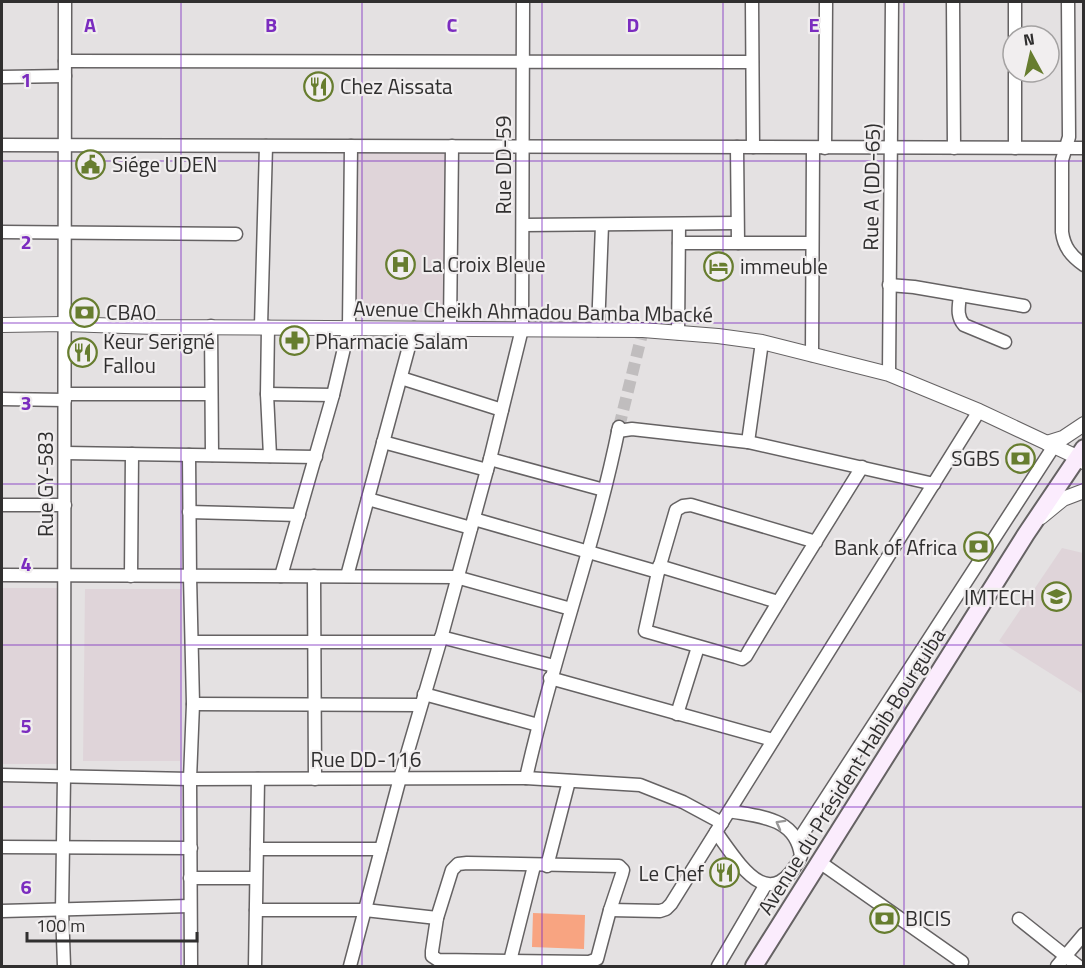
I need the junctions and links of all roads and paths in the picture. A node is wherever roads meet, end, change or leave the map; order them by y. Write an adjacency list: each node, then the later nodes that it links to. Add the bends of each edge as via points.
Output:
1 (65, 2): 10 (street, Rue GY-583)
2 (523, 2): 11 (street, Rue DD-59)
3 (752, 2): 12 (street)
4 (826, 2): 24 (street)
5 (892, 2): 25 (street, Rue A (DD-65))
6 (953, 2): 26 (street)
7 (1015, 2): 9 (street)
8 (1068, 2): 28 (street)
9 (1015, 24)
10 (65, 61): 11 (street); 13 (street, Rue GY-583)
11 (523, 62): 12 (street); 21 (street, Rue DD-59)
12 (752, 62): 23 (street)
13 (65, 76): 14 (street); 17 (street, Rue GY-583)
14 (2, 77)
15 (1015, 84): 27 (street)
16 (2, 145): 17 (street)
17 (65, 145): 18 (street); 35 (street, Rue GY-583)
18 (266, 146): 19 (street); 47 (street)
19 (351, 146): 20 (street); 48 (street)
20 (452, 147): 21 (street); 50 (street)
21 (523, 147): 22 (street); 31 (street, Rue DD-59)
22 (737, 147): 23 (street); 30 (street)
23 (753, 147): 24 (street)
24 (819, 148): 25 (street); 39 (street)
25 (891, 148): 26 (street); 41 (street, Rue A (DD-65))
26 (954, 148): 27 (street)
27 (1016, 148): 28 (street)
28 (1066, 148): 29 (street); 40 (street, via 1062,160 1064,243)
29 (1083, 148)
30 (737, 223): 33 (street); 38 (street)
31 (522, 225): 32 (street); 51 (street, Rue DD-59)
32 (602, 225): 33 (street); 52 (street)
33 (680, 225): 37 (street)
34 (2, 232): 35 (street)
35 (64, 233): 36 (street); 44 (street, Rue GY-583)
36 (236, 234)
37 (680, 243): 38 (street); 53 (street)
38 (738, 243): 39 (street)
39 (812, 243): 56 (street)
40 (1083, 265)
41 (889, 285): 42 (street); 57 (street, Rue A (DD-65))
42 (960, 295): 43 (street); 55 (street, via 958,315 964,325)
43 (1024, 306)
44 (64, 324): 45 (street, Avenue Cheikh Ahmadou Bamba Mbacké); 46 (street, Avenue Cheikh Ahmadou Bamba Mbacké); 62 (street, Rue GY-583)
45 (2, 326)
46 (211, 326): 47 (street, Avenue Cheikh Ahmadou Bamba Mbacké); 59 (street)
47 (264, 327): 48 (street, Avenue Cheikh Ahmadou Bamba Mbacké); 60 (street)
48 (349, 327): 49 (street, Avenue Cheikh Ahmadou Bamba Mbacké); 61 (street)
49 (414, 328): 50 (street, Avenue Cheikh Ahmadou Bamba Mbacké); 58 (street)
50 (450, 328): 51 (street, Avenue Cheikh Ahmadou Bamba Mbacké)
51 (522, 329): 52 (street, Avenue Cheikh Ahmadou Bamba Mbacké); 64 (street, Rue DD-59)
52 (598, 330): 53 (street, Avenue Cheikh Ahmadou Bamba Mbacké)
53 (678, 333): 54 (street, Avenue Cheikh Ahmadou Bamba Mbacké)
54 (762, 342): 56 (street, Avenue Cheikh Ahmadou Bamba Mbacké); 68 (street)
55 (1005, 342)
56 (812, 355): 57 (street, Avenue Cheikh Ahmadou Bamba Mbacké)
57 (889, 374): 65 (street, Avenue Cheikh Ahmadou Bamba Mbacké)
58 (401, 378): 64 (street); 67 (street)
59 (211, 394): 62 (street); 73 (street)
60 (267, 394): 61 (street); 75 (street)
61 (333, 395): 76 (street)
62 (65, 397): 63 (street); 70 (street, Rue GY-583)
63 (2, 399)
64 (501, 410): 77 (street, Rue DD-59)
65 (979, 411): 69 (street, Avenue Cheikh Ahmadou Bamba Mbacké); 79 (street)
66 (1083, 424): 69 (street)
67 (383, 442): 77 (street); 82 (street)
68 (748, 442): 78 (street); 80 (street, via 618,429)
69 (1050, 444): 74 (street, Avenue Cheikh Ahmadou Bamba Mbacké); 123 (street)
70 (65, 453): 71 (street); 84 (street, Rue GY-583)
71 (132, 454): 72 (street); 94 (street)
72 (189, 455): 73 (street); 85 (street)
73 (212, 455): 75 (street)
74 (1081, 455): 87 (main road, Avenue du Président Habib Bourguiba)
75 (270, 456): 76 (street)
76 (316, 457): 86 (street)
77 (488, 465): 80 (street); 88 (street, Rue DD-59)
78 (862, 467): 79 (street); 89 (street)
79 (934, 484): 112 (street)
80 (604, 490): 90 (street)
81 (1083, 490): 87 (street, via 1063,499)
82 (368, 500): 88 (street); 98 (street)
83 (2, 505): 84 (street)
84 (65, 505): 93 (street, Rue GY-583)
85 (189, 512): 86 (street); 95 (street)
86 (299, 515): 96 (street)
87 (1034, 522): 132 (main road, Avenue du Président Habib Bourguiba)
88 (472, 524): 90 (street); 99 (street, Rue DD-59)
89 (816, 542): 91 (street, via 691,505 682,506 676,510); 100 (street)
90 (588, 552): 91 (street); 101 (street)
91 (658, 569): 100 (street); 105 (street, via 645,630)
92 (2, 576): 93 (street)
93 (65, 576): 94 (street); 114 (street, Rue GY-583)
94 (131, 576): 95 (street)
95 (190, 576): 96 (street); 104 (street)
96 (280, 576): 97 (street)
97 (314, 576): 98 (street); 103 (street)
98 (347, 576): 99 (street)
99 (456, 577): 101 (street); 102 (street, Rue DD-59)
100 (778, 602): 105 (street, via 742,659)
101 (571, 609): 106 (street)
102 (441, 640): 103 (street); 106 (street); 107 (street, Rue DD-59)
103 (314, 641): 104 (street); 109 (street)
104 (192, 642): 108 (street)
105 (698, 647): 110 (street)
106 (552, 672): 110 (street); 111 (street)
107 (423, 699): 109 (street); 111 (street); 115 (street, Rue DD-59)
108 (193, 704): 109 (street); 117 (street)
109 (314, 705): 119 (street)
110 (677, 714): 112 (street)
111 (538, 725): 116 (street)
112 (773, 740): 121 (street)
113 (2, 775): 114 (street, Rue DD-116)
114 (64, 777): 117 (street, Rue DD-116); 125 (street, Rue GY-583)
115 (400, 778): 116 (street, Rue DD-116); 119 (street, Rue DD-116); 128 (street, Rue DD-59)
116 (526, 778): 120 (street, Rue DD-116)
117 (190, 779): 118 (street, Rue DD-116); 126 (street)
118 (258, 779): 119 (street, Rue DD-116); 127 (street)
119 (315, 779)
120 (569, 781): 122 (street, Rue DD-116, via 640,785 683,802); 130 (street)
121 (729, 811): 122 (street); 123 (street, one-way to 121, via 783,824)
122 (719, 827): 135 (street, via 747,873); 140 (street, via 666,909)
123 (798, 841): 131 (street, via 801,856)
124 (2, 847): 125 (street)
125 (64, 848): 126 (street); 137 (street, Rue GY-583)
126 (191, 848): 133 (street)
127 (257, 849): 128 (street); 134 (street)
128 (381, 849): 139 (street, Rue DD-59)
129 (534, 866): 130 (street); 142 (street, via 458,864 452,870); 147 (street)
130 (547, 866): 140 (street, via 619,866 623,870)
131 (795, 868): 132 (street); 135 (street, via 784,880)
132 (817, 869): 146 (street); 153 (main road, Avenue du Président Habib Bourguiba)
133 (190, 878): 134 (street); 136 (street)
134 (255, 878): 138 (street)
135 (766, 884): 152 (street)
136 (190, 906): 137 (street); 149 (street)
137 (62, 910): 141 (street); 148 (street, Rue GY-583)
138 (256, 910): 139 (street); 150 (street)
139 (365, 910): 142 (street); 151 (street, Rue DD-59)
140 (610, 910): 147 (street, via 594,961)
141 (2, 911)
142 (437, 918): 147 (street, via 432,956 438,960)
143 (1019, 919): 145 (street)
144 (1083, 934): 145 (street)
145 (1066, 956): 154 (street); 155 (street)
146 (962, 962)
147 (516, 963)
148 (64, 966)
149 (191, 966)
150 (255, 966)
151 (350, 966)
152 (718, 966)
153 (754, 966)
154 (1057, 966)
155 (1078, 966)

